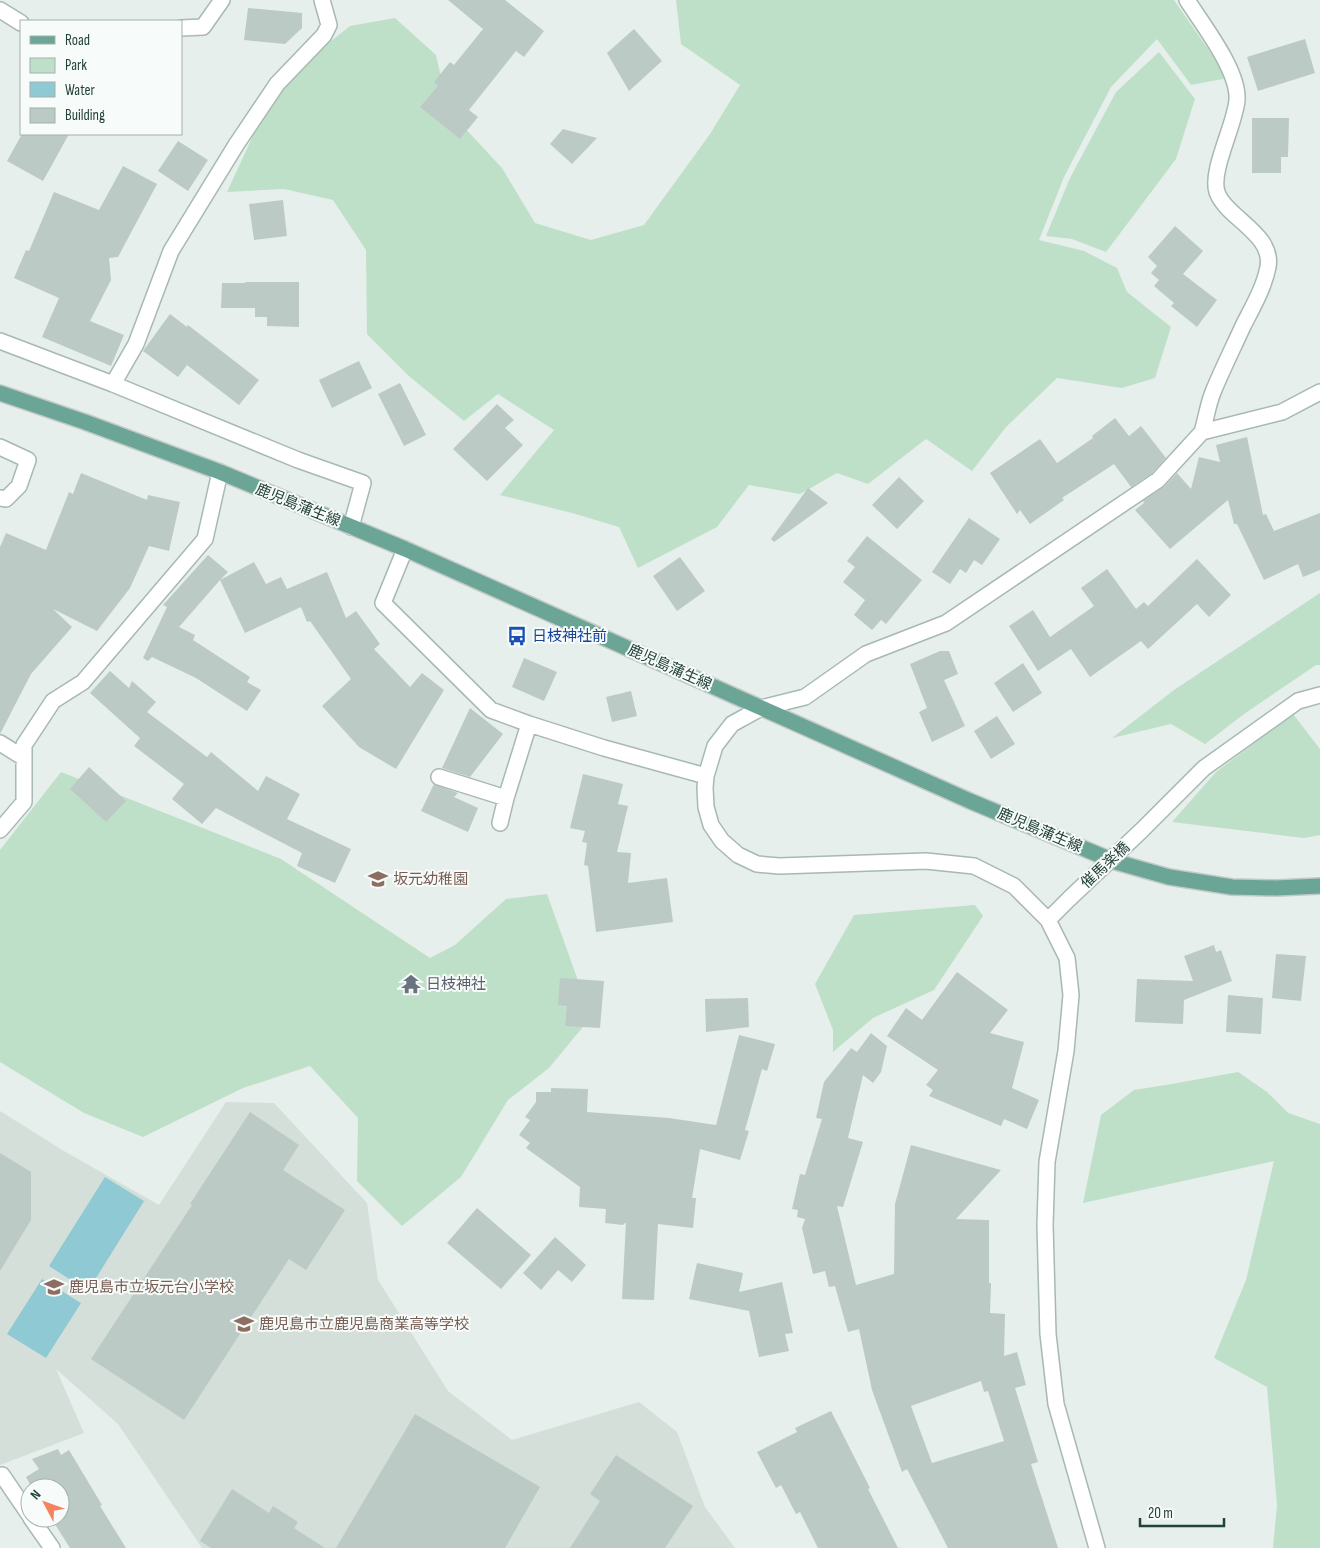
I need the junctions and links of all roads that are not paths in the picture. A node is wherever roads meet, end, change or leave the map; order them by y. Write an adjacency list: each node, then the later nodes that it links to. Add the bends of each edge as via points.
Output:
1 (222, 0): 6 (street, via 203,27)
2 (322, 0): 8 (street, via 329,25 324,35 277,84 171,251 136,344)
3 (1187, 0): 11 (street, via 1232,73 1237,99 1219,162 1216,190 1222,201 1266,248 1268,266 1262,287 1212,393)
4 (0, 10): 5 (street)
5 (20, 22)
6 (182, 28)
7 (0, 341): 8 (street)
8 (113, 384): 15 (street, via 298,460 363,483)
9 (1320, 392): 11 (street, via 1282,412)
10 (0, 393): 13 (main road, 鹿児島蒲生線)
11 (1202, 432): 18 (street, via 1158,480 946,623 866,654 805,697)
12 (0, 447): 14 (street, via 28,460 20,486 6,499)
13 (220, 472): 15 (main road, 鹿児島蒲生線); 21 (street, via 205,539 82,682 53,701 24,745)
14 (0, 498)
15 (351, 527): 16 (main road, 鹿児島蒲生線)
16 (405, 549): 18 (main road, 鹿児島蒲生線); 19 (street, via 383,603 491,710)
17 (1320, 695): 28 (street, 催馬楽橋, bridge, via 1298,701 1204,768)
18 (761, 708): 22 (street, via 732,724 715,746); 27 (main road, 鹿児島蒲生線, via 1116,862 1169,877 1232,887)
19 (529, 724): 22 (street); 24 (street)
20 (0, 743): 21 (street)
21 (24, 758): 26 (street, via 24,802)
22 (706, 776): 28 (street, via 706,806 711,825 732,850 756,864 926,861 974,866 1014,886)
23 (439, 777): 24 (street)
24 (506, 798): 25 (street)
25 (500, 823)
26 (0, 830)
27 (1320, 886)
28 (1048, 920): 33 (street, via 1068,958 1071,995 1066,1051 1047,1162 1048,1334 1056,1404)
29 (0, 1476): 30 (street)
30 (20, 1501)
31 (38, 1528): 32 (street)
32 (52, 1548)
33 (1097, 1548)

